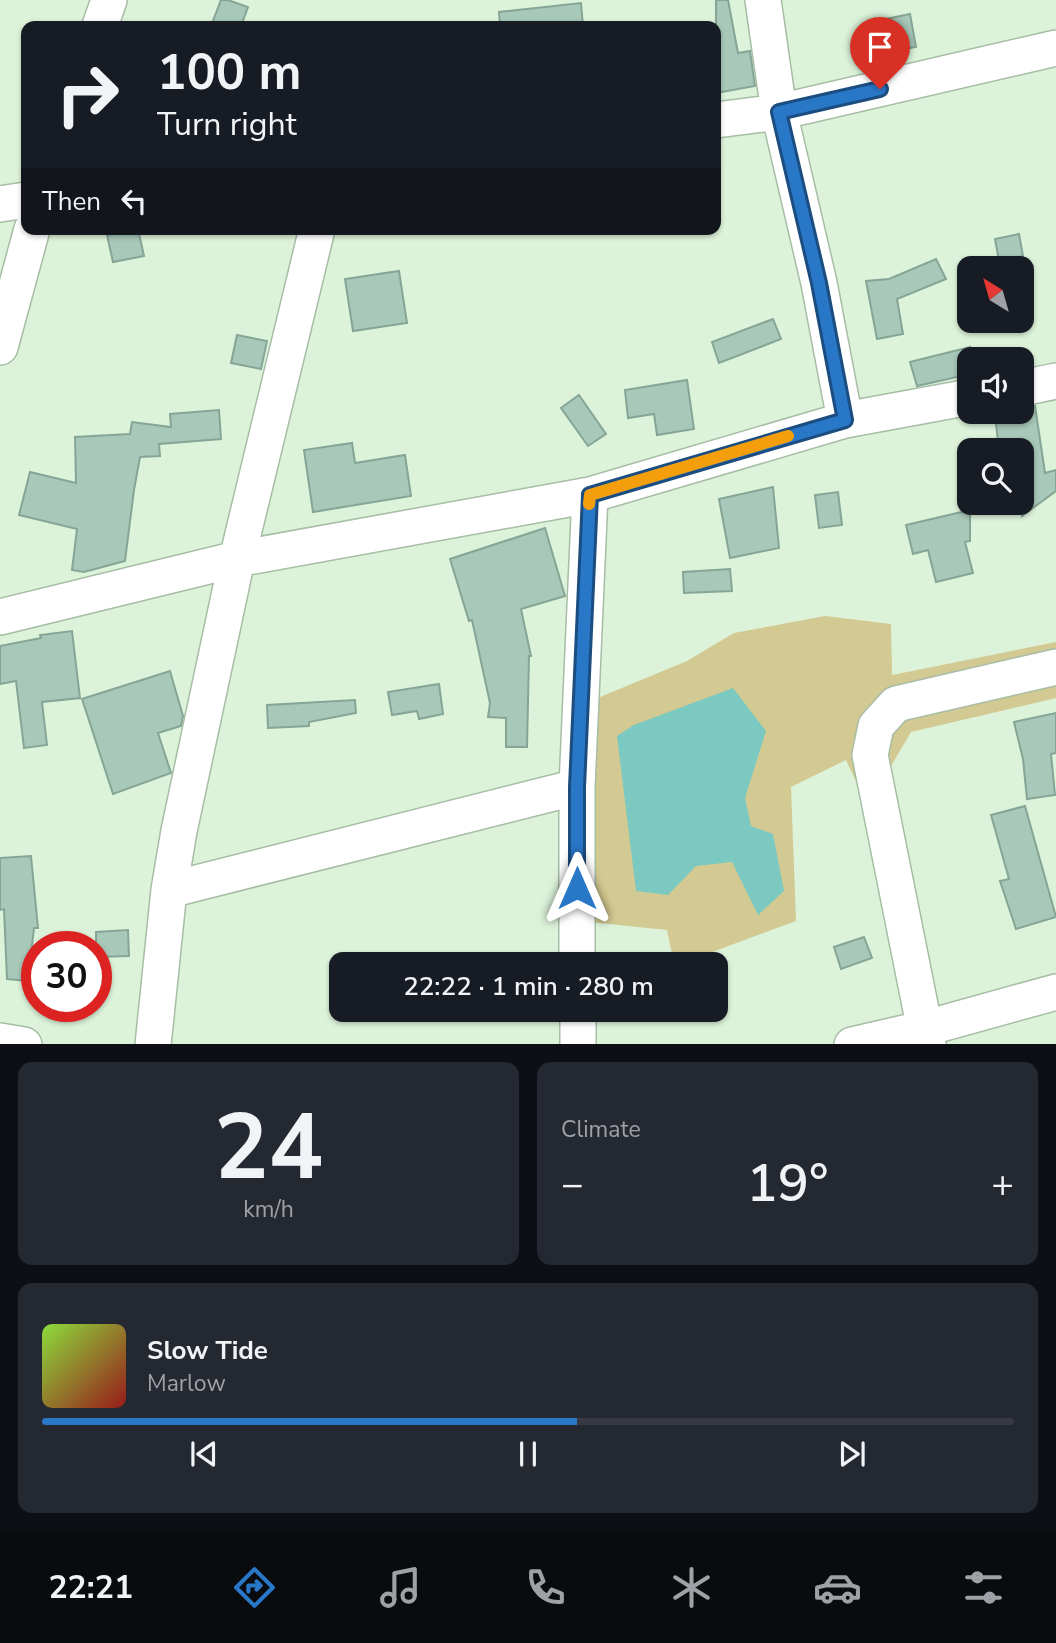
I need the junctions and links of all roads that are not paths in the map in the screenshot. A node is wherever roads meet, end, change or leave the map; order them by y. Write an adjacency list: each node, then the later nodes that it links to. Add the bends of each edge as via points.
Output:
1 (109, 0): 3 (street)
2 (762, 0): 5 (street)
3 (102, 21)
4 (1056, 48): 5 (street)
5 (779, 112): 6 (street); 15 (street)
6 (721, 119)
7 (21, 201): 8 (street)
8 (0, 204)
9 (30, 235): 11 (street)
10 (316, 235): 17 (street)
11 (0, 347)
12 (1056, 381): 13 (street)
13 (1034, 385)
14 (957, 399): 15 (street)
15 (845, 420): 16 (street)
16 (590, 495): 17 (street); 20 (street)
17 (237, 559): 18 (street); 21 (street)
18 (0, 617)
19 (1056, 667): 25 (street, via 896,704 876,726 870,755)
20 (577, 787): 21 (street); 22 (street)
21 (169, 890): 28 (street)
22 (577, 952)
23 (1056, 992): 25 (street)
24 (578, 1022): 29 (street)
25 (927, 1037): 30 (street)
26 (0, 1041): 27 (street)
27 (18, 1044)
28 (153, 1044)
29 (578, 1044)
30 (861, 1044)

